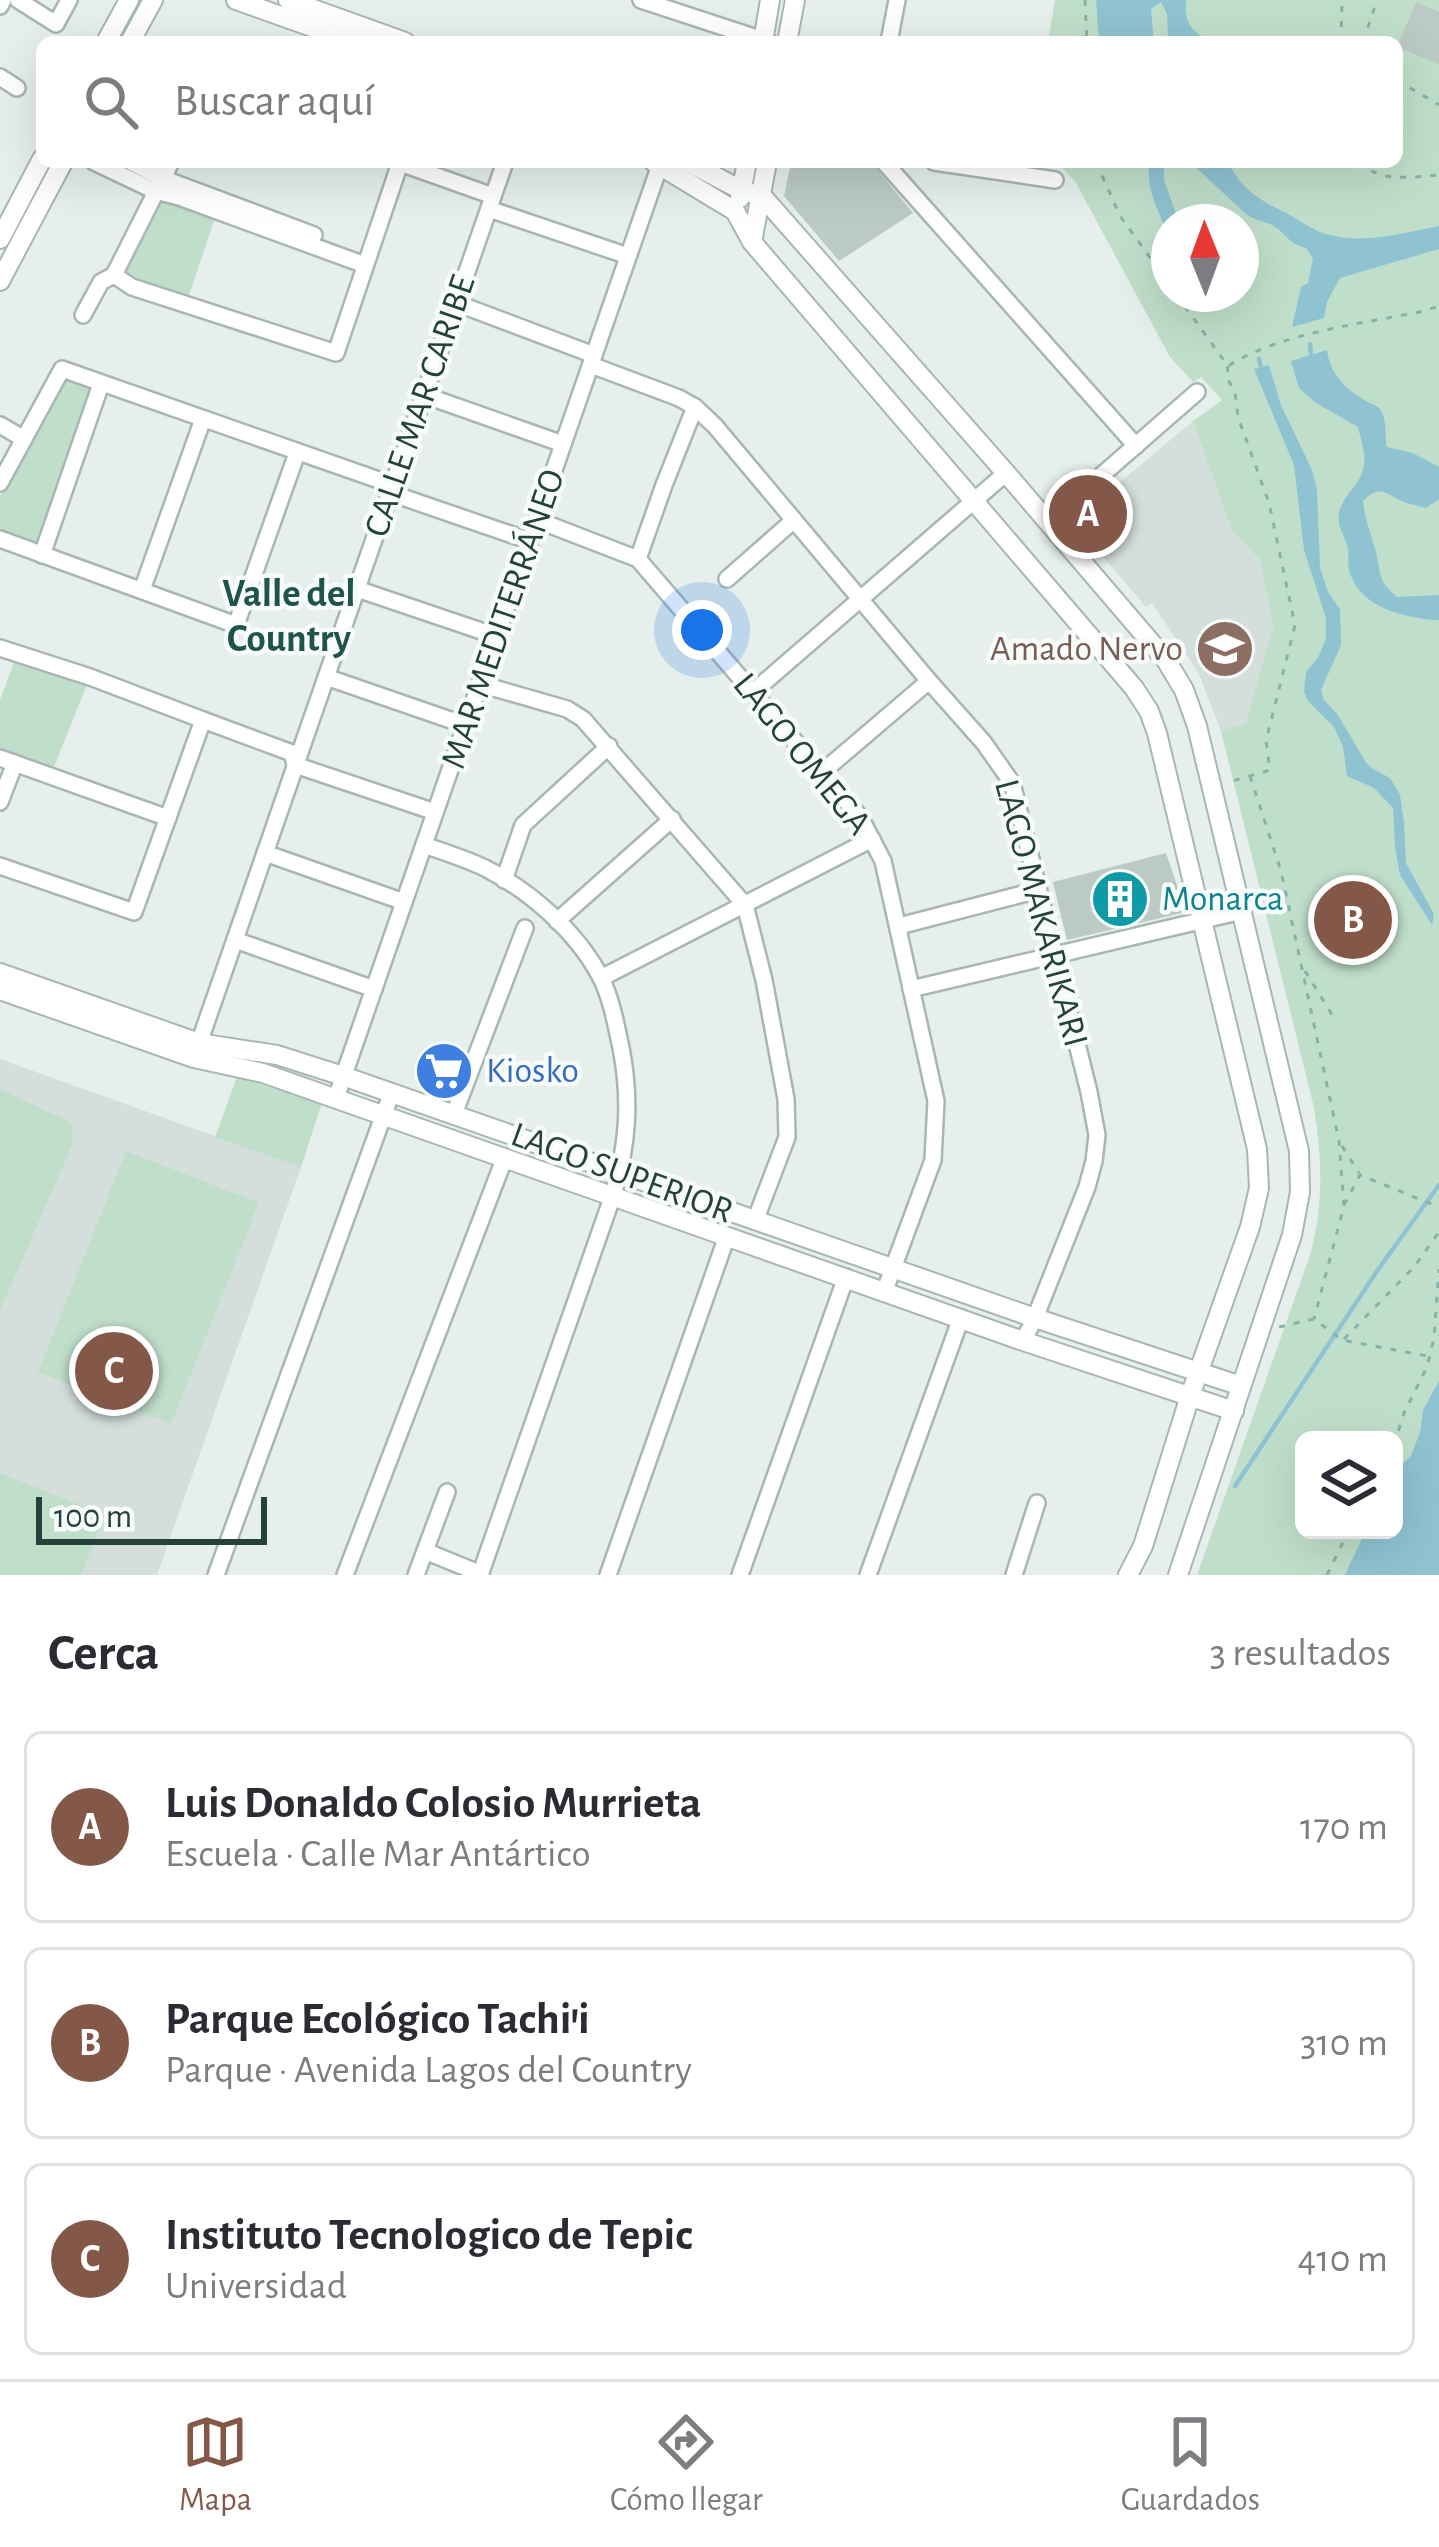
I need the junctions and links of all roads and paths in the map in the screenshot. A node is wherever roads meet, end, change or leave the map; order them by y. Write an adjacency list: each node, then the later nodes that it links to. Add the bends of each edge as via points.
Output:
1 (18, 0): 2 (street, via 56,24)
2 (69, 0)
3 (129, 0): 15 (street)
4 (153, 0): 16 (street)
5 (236, 0): 17 (street)
6 (288, 0): 18 (street)
7 (641, 0): 14 (street)
8 (770, 0): 20 (street)
9 (794, 0): 21 (street)
10 (897, 0): 22 (street)
11 (1085, 0): 23 (path)
12 (1342, 0): 24 (path)
13 (1377, 0): 25 (path)
14 (667, 4): 19 (street)
15 (109, 36)
16 (133, 36)
17 (337, 36)
18 (387, 36)
19 (752, 36)
20 (766, 36)
21 (788, 36)
22 (890, 36)
23 (1087, 36)
24 (1341, 36)
25 (1365, 36)
26 (0, 77): 28 (street)
27 (1403, 84): 29 (path)
28 (17, 88)
29 (1439, 105)
30 (37, 168): 53 (street)
31 (60, 168): 59 (street)
32 (112, 168): 49 (street)
33 (139, 168): 49 (street)
34 (168, 168): 49 (street)
35 (397, 168): 57 (street)
36 (411, 168): 51 (street)
37 (503, 168): 51 (street, CALLE MAR CARIBE)
38 (657, 168): 55 (street, MAR MEDITERRÁNEO)
39 (667, 168): 52 (street)
40 (700, 168): 50 (street)
41 (747, 168): 50 (street)
42 (764, 168): 50 (street)
43 (889, 168): 74 (street)
44 (974, 168): 48 (street)
45 (1099, 168): 56 (path)
46 (1365, 168): 47 (path, via 1392,178)
47 (1439, 175)
48 (1055, 180)
49 (159, 184): 57 (street); 58 (street)
50 (752, 193): 52 (street); 54 (street); 77 (street)
51 (491, 202): 55 (street); 60 (street, CALLE MAR CARIBE)
52 (735, 211): 54 (street)
53 (0, 239)
54 (752, 242): 80 (street)
55 (628, 256): 64 (street, MAR MEDITERRÁNEO)
56 (1151, 259)
57 (366, 260): 58 (street, via 336,353)
58 (114, 275): 63 (street)
59 (0, 281)
60 (456, 303): 64 (street, LAGO MAKARIKARI); 68 (street, CALLE MAR CARIBE)
61 (1439, 305): 65 (path, via 1250,353)
62 (1189, 312): 65 (path)
63 (83, 315)
64 (592, 360): 69 (street, LAGO MAKARIKARI); 73 (street, MAR MEDITERRÁNEO)
65 (1228, 366): 104 (path, via 1295,625 1266,741 1270,770)
66 (101, 384): 70 (street); 72 (street, via 62,370); 86 (street)
67 (1197, 392): 74 (street)
68 (424, 395): 73 (street); 79 (street, CALLE MAR CARIBE)
69 (695, 407): 82 (street, LAGO MAKARIKARI); 87 (street)
70 (203, 419): 76 (street); 90 (street)
71 (0, 425): 72 (street)
72 (24, 439): 75 (street)
73 (563, 444): 81 (street, MAR MEDITERRÁNEO)
74 (1136, 446): 83 (street)
75 (7, 453): 78 (street)
76 (297, 453): 79 (street); 90 (street, via 236,625)
77 (1006, 472): 80 (street); 83 (street)
78 (0, 483)
79 (393, 485): 85 (street, via 402,497); 89 (street, CALLE MAR CARIBE)
80 (974, 499): 91 (street); 119 (street, via 1149,711)
81 (537, 520): 85 (street, MAR MEDITERRÁNEO); 87 (street, LAGO OMEGA)
82 (794, 520): 88 (street); 91 (street, LAGO MAKARIKARI)
83 (1048, 523): 105 (street, via 1166,660 1198,726)
84 (0, 539): 86 (street)
85 (530, 541): 92 (street, MAR MEDITERRÁNEO)
86 (42, 555): 90 (street)
87 (638, 560): 97 (street, LAGO OMEGA)
88 (727, 579)
89 (357, 589): 92 (street); 94 (street, CALLE MAR CARIBE)
90 (142, 590)
91 (860, 598): 95 (street, LAGO MAKARIKARI); 97 (street)
92 (496, 636): 96 (street, MAR MEDITERRÁNEO)
93 (0, 648): 98 (street)
94 (326, 677): 99 (street); 102 (street, CALLE MAR CARIBE)
95 (929, 682): 103 (street); 115 (street, LAGO MAKARIKARI, via 1012,783)
96 (480, 684): 99 (street, MAR MEDITERRÁNEO); 100 (street, via 567,709)
97 (754, 692): 103 (street, LAGO OMEGA)
98 (203, 720): 102 (street, via 292,753); 108 (street)
99 (465, 725): 107 (street, MAR MEDITERRÁNEO)
100 (609, 746): 109 (street); 114 (street, via 523,825)
101 (7, 760): 106 (street); 108 (street)
102 (296, 765): 107 (street); 112 (street, CALLE MAR CARIBE)
103 (820, 774): 110 (street, LAGO OMEGA)
104 (1250, 776): 105 (path); 125 (path)
105 (1212, 787): 118 (street)
106 (0, 802)
107 (435, 812): 111 (street, MAR MEDITERRÁNEO)
108 (168, 818): 113 (street, via 134,912)
109 (672, 819): 117 (street); 120 (street)
110 (872, 838): 117 (street); 121 (street, LAGO OMEGA)
111 (424, 844): 114 (street); 116 (street, MAR MEDITERRÁNEO)
112 (265, 853): 116 (street); 123 (street, CALLE MAR CARIBE)
113 (0, 866)
114 (504, 880): 120 (street)
115 (1038, 890): 121 (street); 124 (street, LAGO MAKARIKARI)
116 (404, 902): 128 (street, MAR MEDITERRÁNEO)
117 (745, 904): 127 (street); 145 (street, via 786,1099 787,1137)
118 (1242, 911): 119 (street); 160 (street, via 1299,1151 1300,1192)
119 (1202, 920): 124 (street); 159 (street, via 1257,1149 1259,1188)
120 (557, 922): 127 (street)
121 (899, 926): 129 (street, LAGO OMEGA)
122 (525, 928): 136 (street)
123 (235, 940): 128 (street); 132 (street, CALLE MAR CARIBE)
124 (1054, 955): 129 (street); 153 (street, LAGO MAKARIKARI, via 1097,1135 1087,1187)
125 (1301, 964): 131 (path); 138 (path)
126 (0, 973): 132 (street, LAGO SUPERIOR)
127 (601, 978): 140 (street, via 627,1077)
128 (374, 989): 133 (street, MAR MEDITERRÁNEO)
129 (911, 989): 148 (street, LAGO OMEGA, via 937,1125 933,1160)
130 (0, 990): 132 (street, LAGO SUPERIOR)
131 (1336, 1021)
132 (196, 1051): 133 (street, LAGO SUPERIOR, via 277,1055); 135 (street, LAGO SUPERIOR)
133 (344, 1076): 134 (street, LAGO SUPERIOR); 135 (street, MAR MEDITERRÁNEO)
134 (392, 1092): 136 (street, LAGO SUPERIOR); 137 (street)
135 (336, 1098): 137 (street, LAGO SUPERIOR)
136 (454, 1114): 140 (street, LAGO SUPERIOR)
137 (383, 1115): 139 (street, LAGO SUPERIOR); 169 (street)
138 (1339, 1142): 141 (path); 143 (path)
139 (506, 1157): 142 (street, LAGO SUPERIOR); 170 (street)
140 (620, 1172): 142 (street); 145 (street, LAGO SUPERIOR)
141 (1360, 1175): 143 (path); 144 (path)
142 (614, 1195): 147 (street, LAGO SUPERIOR); 168 (street)
143 (1343, 1206): 154 (path)
144 (1439, 1208)
145 (755, 1220): 148 (street, LAGO SUPERIOR)
146 (1439, 1232): 156 (path)
147 (727, 1236): 150 (street, LAGO SUPERIOR); 172 (street)
148 (892, 1268): 151 (street, LAGO OMEGA); 153 (street, LAGO SUPERIOR)
149 (1439, 1269): 158 (path)
150 (846, 1277): 151 (street, LAGO SUPERIOR); 173 (street)
151 (885, 1290): 152 (street, LAGO SUPERIOR)
152 (961, 1318): 157 (street, LAGO SUPERIOR); 174 (street)
153 (1035, 1318): 157 (street, LAGO MAKARIKARI); 159 (street, LAGO SUPERIOR)
154 (1314, 1318): 155 (path); 156 (path)
155 (1285, 1326)
156 (1341, 1339): 158 (path)
157 (1023, 1341): 161 (street, LAGO SUPERIOR)
158 (1429, 1357): 163 (path)
159 (1201, 1373): 160 (street, LAGO SUPERIOR); 161 (street)
160 (1241, 1386): 162 (street)
161 (1190, 1396): 162 (street, LAGO SUPERIOR); 176 (street)
162 (1234, 1411): 177 (street)
163 (1398, 1431)
164 (447, 1492): 167 (street)
165 (1037, 1503): 175 (street)
166 (1345, 1539): 178 (path)
167 (425, 1551): 168 (street); 171 (street)
168 (480, 1574)
169 (216, 1575)
170 (346, 1575)
171 (416, 1575)
172 (608, 1575)
173 (740, 1575)
174 (868, 1575)
175 (1014, 1575)
176 (1128, 1575)
177 (1178, 1575)
178 (1327, 1575)

